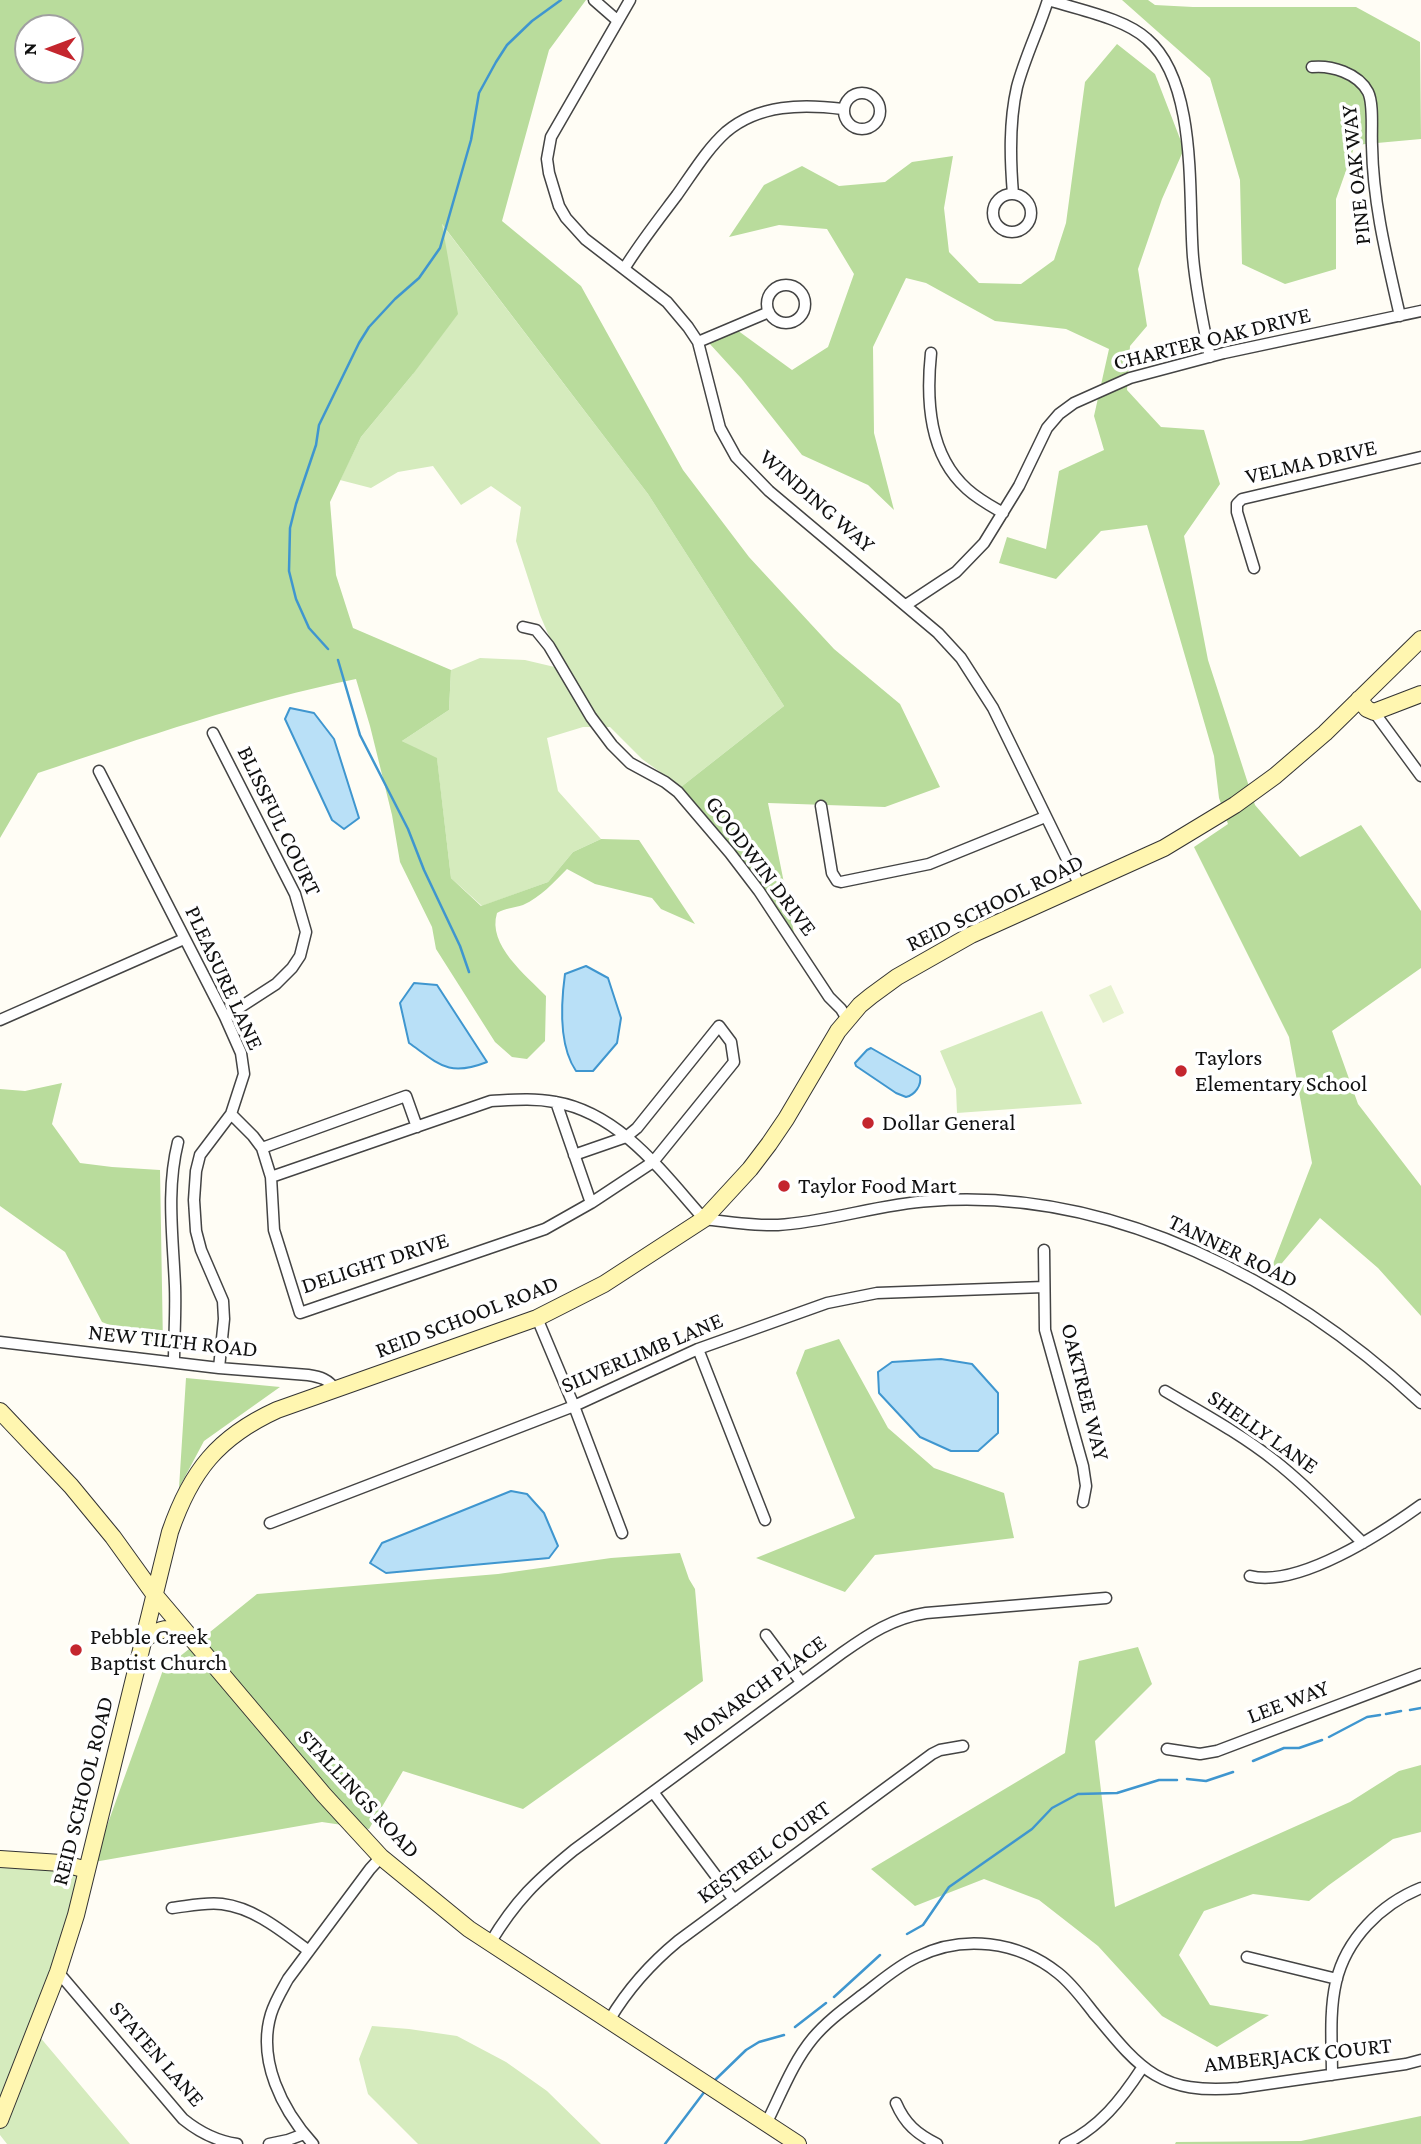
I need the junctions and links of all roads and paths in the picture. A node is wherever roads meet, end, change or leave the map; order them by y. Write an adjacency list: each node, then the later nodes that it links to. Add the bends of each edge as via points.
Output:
1 (594, 0): 4 (street)
2 (630, 0): 4 (street, WINDING WAY)
3 (1049, 0): 7 (street, via 1014,100 1010,146); 14 (street, via 1135,30 1154,45 1168,65 1185,127 1193,261)
4 (618, 20): 8 (street, WINDING WAY, via 553,130 547,159 553,192 566,218)
5 (1312, 67): 11 (street, PINE OAK WAY, via 1337,69 1359,82 1369,96 1375,194)
6 (843, 109): 8 (street, via 778,108 731,128 693,172)
7 (1013, 194)
8 (624, 269): 12 (street, WINDING WAY, via 667,302)
9 (1421, 311): 11 (street, CHARTER OAK DRIVE)
10 (769, 312): 12 (street)
11 (1400, 316): 14 (street, CHARTER OAK DRIVE)
12 (698, 342): 18 (street, WINDING WAY, via 720,428 736,457 769,491)
13 (931, 353): 16 (street, via 929,409 943,455 968,490)
14 (1210, 357): 16 (street, CHARTER OAK DRIVE, via 1130,378 1066,408 1047,428)
15 (1421, 457): 17 (street, VELMA DRIVE, via 1242,499 1237,512)
16 (1003, 513): 18 (street, CHARTER OAK DRIVE, via 966,564)
17 (1254, 568)
18 (906, 605): 28 (street, WINDING WAY, via 949,644 976,680)
19 (523, 627): 32 (street, GOODWIN DRIVE, via 536,630 549,646 612,745 630,763 678,792 730,853)
20 (1421, 639): 22 (street, REID SCHOOL ROAD)
21 (1421, 694): 23 (street)
22 (1359, 699): 23 (street); 29 (street, REID SCHOOL ROAD, via 1325,733 1235,806 1164,848)
23 (1374, 712): 26 (street)
24 (213, 733): 31 (street, BLISSFUL COURT, via 295,894 306,932 292,968)
25 (99, 771): 30 (street, PLEASURE LANE)
26 (1421, 776)
27 (821, 806): 28 (street, via 832,873 841,882 929,864)
28 (1045, 817): 29 (street, WINDING WAY)
29 (1080, 886): 32 (street, REID SCHOOL ROAD, via 916,965)
30 (184, 939): 31 (street, PLEASURE LANE); 33 (street)
31 (225, 1017): 35 (street, PLEASURE LANE, via 241,1053 244,1074)
32 (847, 1019): 44 (street, REID SCHOOL ROAD, via 769,1144)
33 (0, 1020)
34 (556, 1102): 36 (street, via 491,1101); 37 (street, via 587,1112); 40 (street)
35 (231, 1114): 39 (street, DELIGHT DRIVE); 51 (street, PLEASURE LANE, via 201,1155 194,1200 201,1250 223,1301)
36 (418, 1127): 39 (street, via 407,1096); 42 (street)
37 (626, 1137): 40 (street); 41 (street); 41 (street, DELIGHT DRIVE, via 719,1026 731,1042 734,1062)
38 (178, 1142): 50 (street, via 171,1179)
39 (262, 1148): 42 (street, DELIGHT DRIVE)
40 (574, 1155): 43 (street)
41 (653, 1162): 43 (street, DELIGHT DRIVE); 44 (street)
42 (271, 1177): 43 (street, DELIGHT DRIVE, via 274,1230 300,1313 545,1229)
43 (591, 1203)
44 (704, 1219): 47 (street, REID SCHOOL ROAD, via 604,1284); 54 (street, TANNER ROAD, via 780,1224 961,1199 1091,1216 1178,1244 1260,1284 1343,1338)
45 (1044, 1250): 46 (street, OAKTREE WAY)
46 (1044, 1287): 49 (street, SILVERLIMB LANE, via 877,1293 827,1303); 57 (street, OAKTREE WAY, via 1045,1330 1083,1466)
47 (537, 1318): 52 (street, REID SCHOOL ROAD); 55 (street)
48 (0, 1342): 50 (street, NEW TILTH ROAD)
49 (698, 1349): 55 (street, SILVERLIMB LANE); 59 (street)
50 (174, 1362): 51 (street, NEW TILTH ROAD)
51 (219, 1367): 52 (street, NEW TILTH ROAD, via 322,1378)
52 (336, 1390): 63 (street, REID SCHOOL ROAD, via 263,1417 225,1443 203,1465 186,1492)
53 (1165, 1391): 62 (street, SHELLY LANE, via 1273,1459)
54 (1421, 1403)
55 (574, 1406): 60 (street, SILVERLIMB LANE); 61 (street)
56 (0, 1411): 64 (street, STALLINGS ROAD, via 71,1486)
57 (1083, 1502)
58 (1421, 1505): 62 (street)
59 (765, 1520)
60 (270, 1523)
61 (622, 1533)
62 (1363, 1543): 65 (street, via 1286,1576)
63 (166, 1547): 64 (street, via 152,1559); 66 (street, REID SCHOOL ROAD)
64 (129, 1559): 66 (street, STALLINGS ROAD)
65 (1250, 1576)
66 (154, 1594): 68 (street, STALLINGS ROAD); 70 (street, REID SCHOOL ROAD)
67 (1106, 1598): 72 (street, MONARCH PLACE, via 906,1617 867,1635)
68 (187, 1633): 70 (street, via 162,1629); 76 (street, STALLINGS ROAD)
69 (766, 1635): 72 (street)
70 (144, 1639): 78 (street, REID SCHOOL ROAD)
71 (1421, 1674): 74 (street, LEE WAY, via 1217,1751 1200,1754)
72 (802, 1682): 75 (street, MONARCH PLACE)
73 (963, 1746): 80 (street, KESTREL COURT, via 932,1754)
74 (1167, 1749)
75 (653, 1792): 80 (street); 82 (street, MONARCH PLACE, via 539,1878)
76 (381, 1857): 82 (street, STALLINGS ROAD); 83 (street)
77 (0, 1859): 78 (street, via 61,1863)
78 (87, 1870): 85 (street, REID SCHOOL ROAD)
79 (1421, 1888): 86 (street, via 1398,1899 1364,1928)
80 (734, 1900): 87 (street, KESTREL COURT, via 658,1957)
81 (172, 1908): 83 (street, via 202,1903 234,1906 263,1919)
82 (490, 1943): 87 (street, STALLINGS ROAD)
83 (309, 1951): 94 (street, via 277,1998 267,2036 274,2080)
84 (1247, 1957): 86 (street)
85 (58, 1972): 92 (street, REID SCHOOL ROAD); 95 (street, STATEN LANE, via 183,2119 214,2138)
86 (1337, 1979): 90 (street)
87 (610, 2020): 93 (street, STALLINGS ROAD)
88 (1421, 2060): 90 (street, AMBERJACK COURT)
89 (1142, 2068): 90 (street, AMBERJACK COURT, via 1183,2086 1216,2090); 93 (street, AMBERJACK COURT, via 1072,1986 1045,1963 1002,1946 956,1945 906,1963 827,2023 803,2053); 100 (street, via 1104,2118)
90 (1332, 2075)
91 (896, 2103): 99 (street, via 912,2129)
92 (0, 2120)
93 (767, 2122): 98 (street, STALLINGS ROAD)
94 (304, 2134): 96 (street); 97 (street)
95 (237, 2144)
96 (269, 2144)
97 (313, 2144)
98 (798, 2144)
99 (937, 2144)
100 (1065, 2144)

